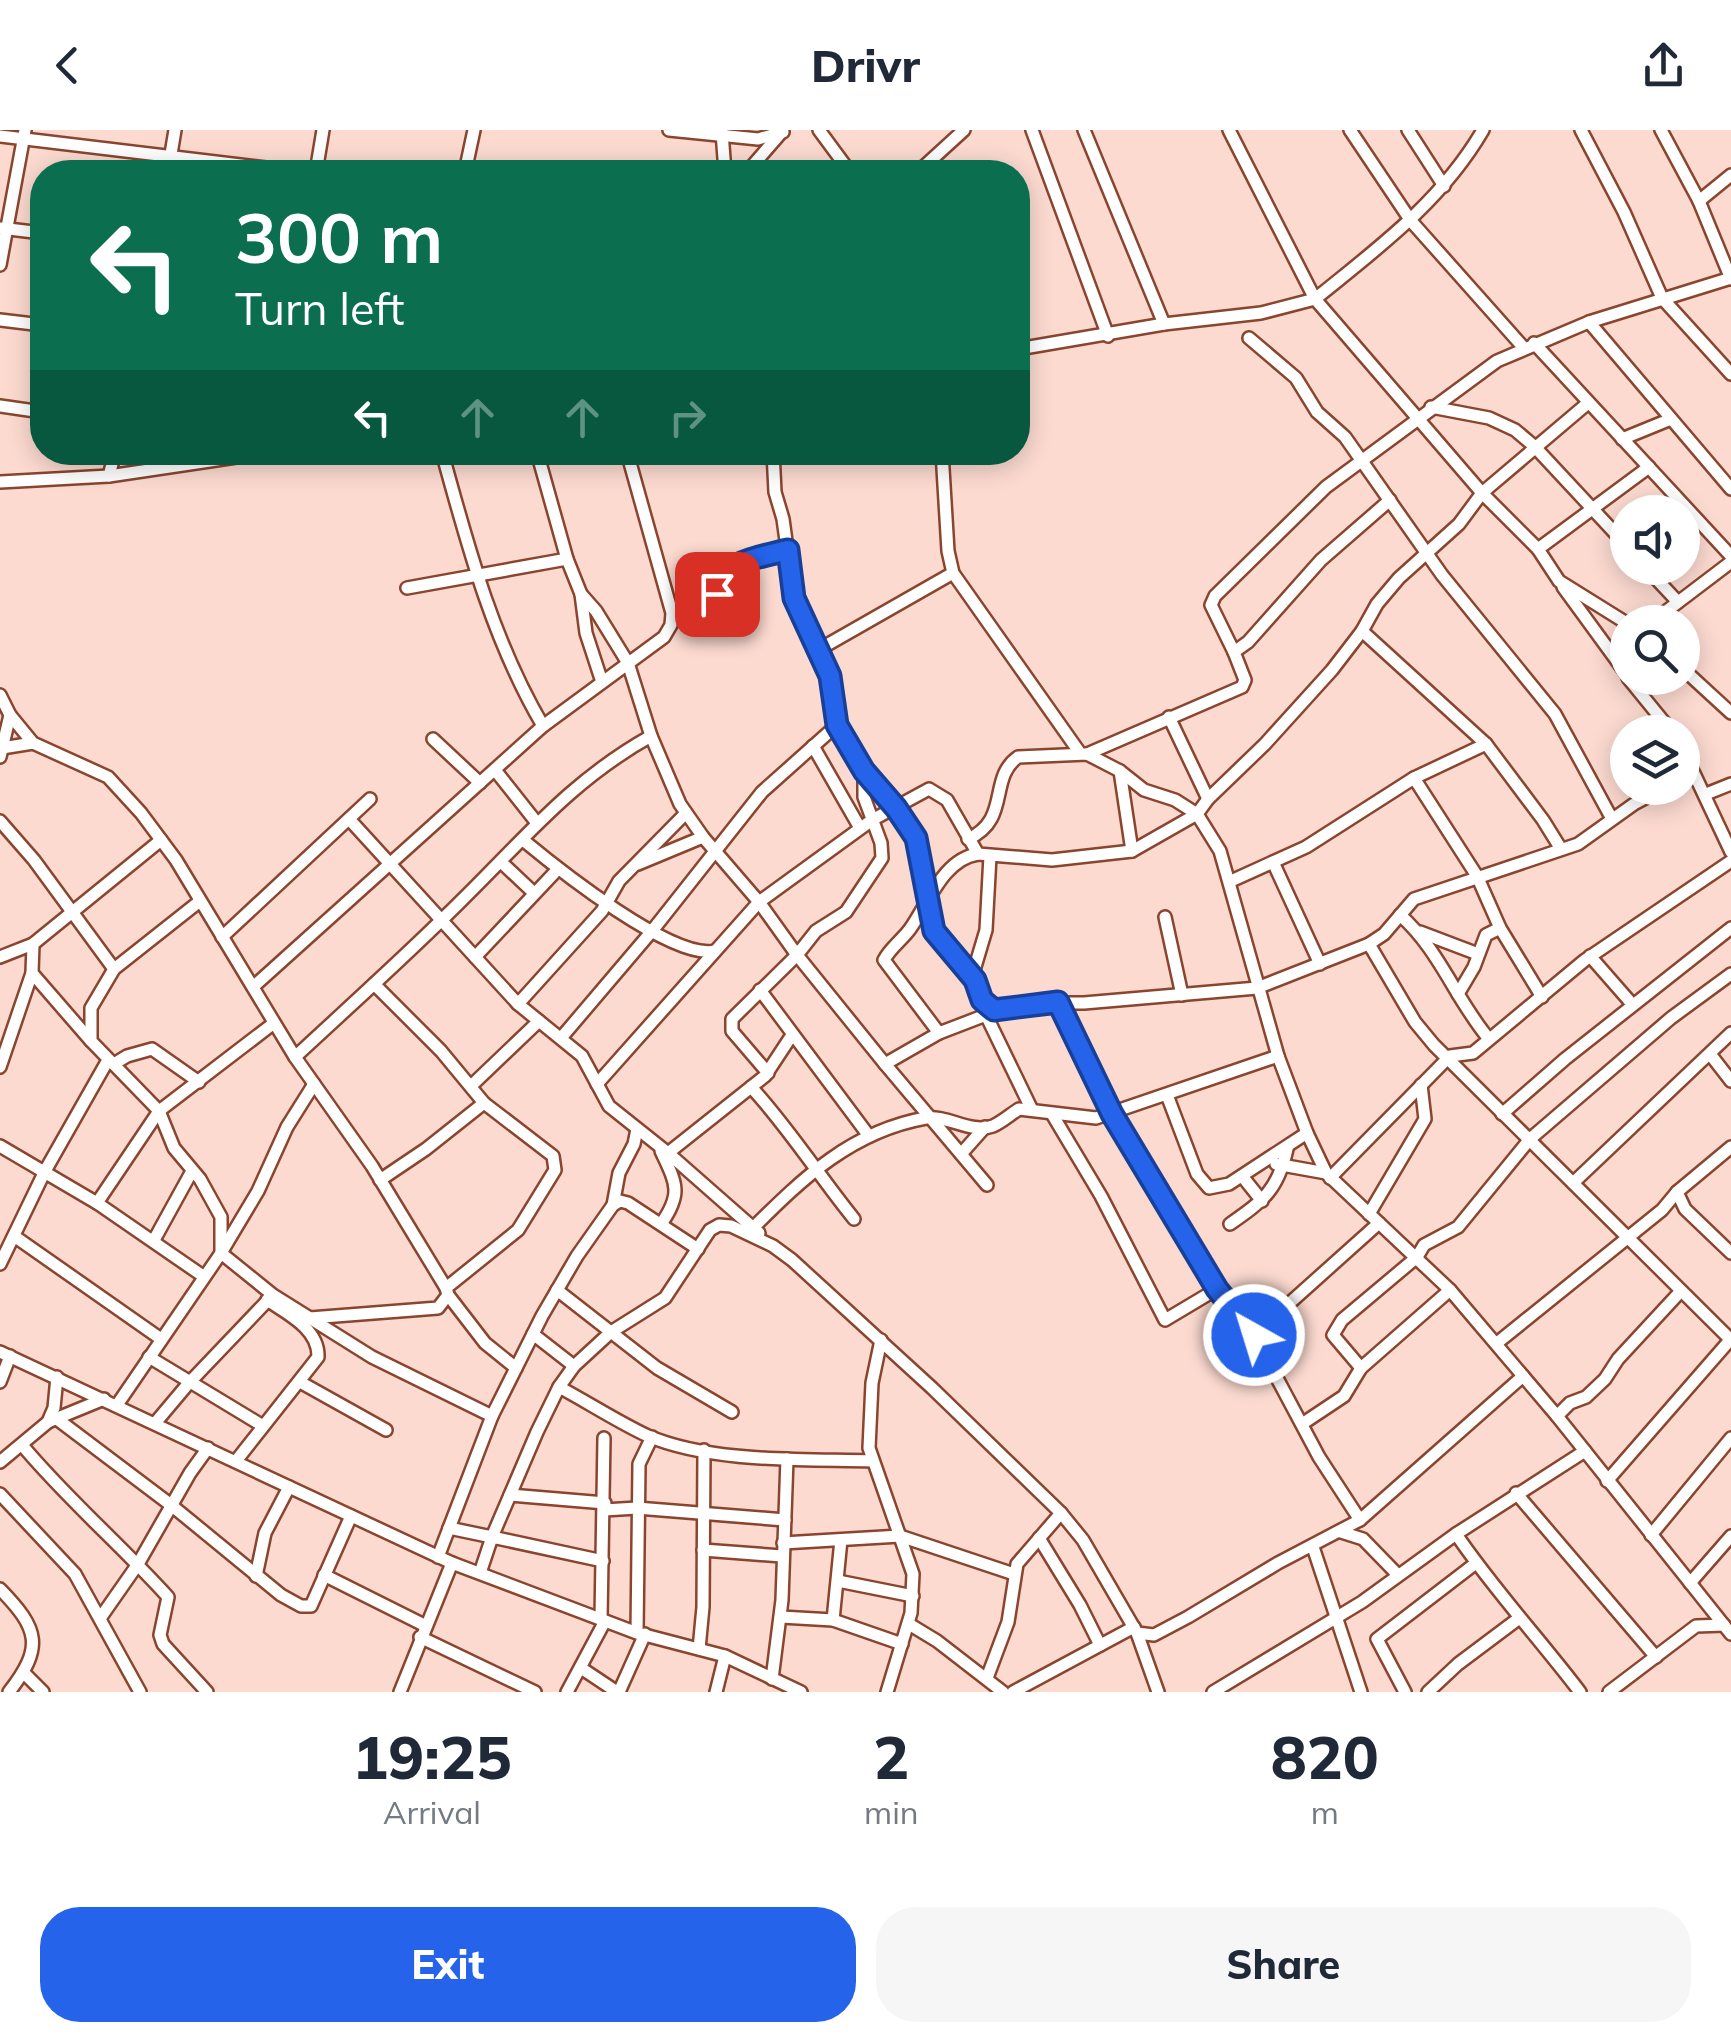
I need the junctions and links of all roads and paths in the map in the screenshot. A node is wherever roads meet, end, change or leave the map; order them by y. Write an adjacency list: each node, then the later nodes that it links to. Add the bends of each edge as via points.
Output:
1 (175, 130): 19 (street)
2 (323, 130): 22 (street)
3 (474, 130): 23 (street)
4 (669, 130): 16 (street)
5 (819, 130): 26 (street)
6 (964, 130): 27 (street)
7 (1032, 130): 42 (street)
8 (1084, 130): 41 (street)
9 (1230, 130): 37 (street)
10 (1350, 130): 31 (street)
11 (1408, 130): 29 (street)
12 (1483, 130): 29 (street)
13 (1581, 130): 36 (street)
14 (1661, 130): 30 (street)
15 (784, 131): 16 (street, via 758,139); 25 (street)
16 (722, 134): 24 (street)
17 (24, 135): 18 (street); 19 (street); 32 (street)
18 (0, 136)
19 (171, 155): 20 (street); 21 (street)
20 (170, 160)
21 (209, 160)
22 (318, 160)
23 (468, 160)
24 (723, 160)
25 (758, 160)
26 (841, 160)
27 (931, 160)
28 (1731, 175): 30 (street)
29 (1444, 186): 31 (street)
30 (1699, 201): 35 (street)
31 (1411, 222): 37 (street); 44 (street)
32 (3, 228): 33 (street); 34 (street)
33 (30, 231)
34 (0, 265)
35 (1731, 278): 36 (street)
36 (1662, 298): 39 (street); 46 (street)
37 (1314, 299): 41 (street, via 1261,314); 51 (street)
38 (0, 320): 40 (street)
39 (1588, 322): 44 (street); 52 (street)
40 (30, 324)
41 (1164, 324): 42 (street)
42 (1108, 336): 45 (street)
43 (1249, 338): 55 (street, via 1296,378)
44 (1529, 345): 47 (street); 49 (street)
45 (1030, 347)
46 (1731, 374)
47 (1588, 403): 53 (street); 54 (street)
48 (0, 406): 50 (street)
49 (1431, 408): 51 (street); 54 (street, via 1488,418)
50 (30, 410)
51 (1420, 417): 55 (street); 67 (street)
52 (1670, 419): 53 (street); 66 (street)
53 (1622, 439): 63 (street)
54 (1534, 446): 67 (street); 69 (street)
55 (1362, 462): 68 (street); 88 (street, via 1311,500 1215,596 1211,605)
56 (112, 465): 64 (street)
57 (175, 465): 64 (street)
58 (446, 465): 77 (street)
59 (541, 465): 74 (street)
60 (631, 465): 90 (street, via 672,613 664,637)
61 (774, 465): 72 (street)
62 (943, 465): 76 (street)
63 (1649, 466): 69 (street); 75 (street)
64 (109, 476): 65 (street)
65 (0, 482)
66 (1731, 489)
67 (1482, 493): 71 (street); 73 (street)
68 (1390, 500): 73 (street); 88 (street, via 1320,560)
69 (1592, 509): 70 (street); 71 (street)
70 (1610, 528)
71 (1538, 549): 78 (street)
72 (788, 550): 85 (street, via 723,573 717,594); 87 (street, via 794,598)
73 (1426, 553): 86 (street, via 1377,604); 123 (street, via 1555,714)
74 (567, 559): 77 (street); 81 (street)
75 (1731, 559): 82 (street)
76 (953, 573): 87 (street); 107 (street)
77 (478, 576): 80 (street); 100 (street, via 504,652)
78 (1558, 580): 84 (street); 89 (street)
79 (1662, 585): 82 (street)
80 (407, 588)
81 (581, 594): 90 (street); 91 (street)
82 (1678, 602): 83 (street)
83 (1674, 605)
84 (1610, 613)
85 (722, 627)
86 (1362, 631): 104 (street); 115 (street, via 1265,744)
87 (818, 650): 99 (street, via 830,676)
88 (1234, 652): 98 (street, via 1245,684)
89 (1610, 652)
90 (628, 663): 91 (street); 101 (street)
91 (602, 682): 100 (street)
92 (1700, 685): 95 (street)
93 (0, 695): 96 (street)
94 (1642, 695): 97 (street)
95 (1731, 713)
96 (10, 715): 103 (street); 106 (street)
97 (1658, 715)
98 (1170, 718): 107 (street); 115 (street)
99 (837, 725): 105 (street); 110 (street)
100 (543, 726): 108 (street)
101 (652, 736): 121 (street); 127 (street, via 592,772)
102 (433, 739): 112 (street)
103 (33, 743): 106 (street); 131 (street, via 108,778)
104 (1486, 744): 111 (street); 133 (street)
105 (812, 746): 128 (street); 134 (street, via 762,792)
106 (1, 752)
107 (1084, 753): 109 (street); 130 (street, via 1012,760 994,816)
108 (494, 770): 112 (street); 127 (street)
109 (1120, 770): 118 (street, via 1156,796); 135 (street)
110 (864, 771): 120 (street); 125 (street)
111 (1414, 778): 140 (street); 144 (street)
112 (480, 783): 141 (street)
113 (1731, 784): 116 (street)
114 (1700, 787): 116 (street)
115 (1205, 794): 118 (street); 122 (street)
116 (1706, 794): 136 (street)
117 (370, 799): 124 (street)
118 (1184, 805): 122 (street)
119 (1635, 805): 123 (street)
120 (896, 808): 125 (street); 130 (street, via 935,790 956,812); 147 (street, via 919,847)
121 (686, 813): 129 (street); 142 (street)
122 (1198, 814): 135 (street); 145 (street)
123 (1612, 819): 133 (street)
124 (349, 820): 141 (street); 159 (street)
125 (872, 820): 128 (street); 164 (street, via 882,858 853,905)
126 (0, 821): 151 (street)
127 (537, 823): 132 (street)
128 (860, 828): 149 (street)
129 (703, 838): 134 (street); 142 (street)
130 (968, 839): 137 (street)
131 (161, 840): 148 (street); 151 (street)
132 (523, 840): 139 (street); 143 (street)
133 (1560, 849): 144 (street)
134 (715, 851): 149 (street); 157 (street)
135 (1132, 851): 137 (street, via 1052,860)
136 (1731, 852)
137 (984, 855): 147 (street, via 958,862); 172 (street, via 986,930)
138 (1731, 861): 165 (street)
139 (501, 862): 146 (street); 154 (street)
140 (1273, 862): 145 (street); 168 (street)
141 (390, 864): 154 (street); 174 (street)
142 (634, 866): 150 (street)
143 (558, 869): 146 (street); 150 (street)
144 (1477, 876): 152 (street, via 1414,899); 155 (street)
145 (1231, 881): 175 (street)
146 (534, 893): 167 (street)
147 (928, 900): 172 (street, via 934,931); 187 (street, via 884,960)
148 (200, 901): 159 (street); 169 (street)
149 (760, 902): 162 (street); 164 (street)
150 (606, 903): 157 (street); 181 (street)
151 (74, 913): 160 (street); 169 (street)
152 (1400, 915): 158 (street); 161 (street)
153 (1165, 917): 178 (street)
154 (440, 922): 167 (street); 173 (street)
155 (1500, 928): 163 (street, via 1486,935); 179 (street)
156 (1731, 928): 182 (street)
157 (652, 932): 162 (street, via 698,951); 190 (street)
158 (1420, 932): 163 (street); 177 (street)
159 (222, 937): 174 (street)
160 (33, 944): 166 (street); 170 (street)
161 (1369, 944): 168 (street); 197 (street, via 1415,1022)
162 (715, 950): 205 (street)
163 (1478, 954): 177 (street)
164 (797, 955): 176 (street); 199 (street)
165 (1590, 956): 179 (street); 182 (street)
166 (0, 957)
167 (475, 957): 181 (street)
168 (1320, 964): 175 (street)
169 (114, 969): 192 (street, via 91,1008)
170 (32, 973): 192 (street); 193 (street)
171 (1731, 974): 221 (street)
172 (972, 977): 183 (street, via 982,1000)
173 (374, 984): 196 (street); 207 (street)
174 (252, 987): 186 (street)
175 (1257, 988): 178 (street); 195 (street)
176 (760, 990): 189 (street); 201 (street, via 731,1025)
177 (1458, 994): 191 (street)
178 (1182, 995): 180 (street)
179 (1542, 996): 191 (street)
180 (1058, 1002): 183 (street); 214 (street)
181 (518, 1004): 185 (street)
182 (1632, 1004): 215 (street)
183 (1005, 1010): 184 (street)
184 (986, 1016): 187 (street); 211 (street)
185 (540, 1021): 190 (street); 207 (street)
186 (274, 1023): 196 (street); 203 (street)
187 (939, 1033): 199 (street)
188 (1731, 1034): 194 (street)
189 (792, 1035): 201 (street); 220 (street)
190 (561, 1038): 205 (street, via 582,1056)
191 (1489, 1038): 197 (street, via 1473,1053)
192 (91, 1041): 198 (street)
193 (2, 1053): 200 (street)
194 (1710, 1054): 202 (street); 236 (street)
195 (1278, 1056): 209 (street); 219 (street)
196 (295, 1057): 204 (street)
197 (1447, 1059): 206 (street); 215 (street)
198 (111, 1062): 203 (street, via 152,1048); 212 (street); 231 (street)
199 (884, 1064): 216 (street)
200 (0, 1067)
201 (768, 1073): 208 (street)
202 (1731, 1081)
203 (198, 1082): 212 (street)
204 (314, 1084): 235 (street); 255 (street)
205 (597, 1084): 218 (street, via 609,1106)
206 (1420, 1085): 234 (street); 245 (street, via 1425,1119)
207 (471, 1086): 210 (street)
208 (752, 1087): 225 (street); 230 (street)
209 (1167, 1095): 214 (street); 233 (street, via 1203,1183 1216,1189)
210 (484, 1104): 235 (street); 259 (street, via 556,1164 518,1230)
211 (1032, 1108): 213 (street); 217 (street)
212 (160, 1110): 232 (street, via 174,1148); 240 (street)
213 (1052, 1114): 214 (street); 260 (street, via 1165,1320)
214 (1112, 1114): 260 (street)
215 (1502, 1114): 221 (street)
216 (929, 1117): 217 (street); 220 (street); 227 (street)
217 (985, 1128): 227 (street)
218 (637, 1129): 222 (street); 225 (street)
219 (1306, 1133): 226 (street); 234 (street)
220 (869, 1136): 230 (street)
221 (1530, 1139): 236 (street); 256 (street, via 1458,1227 1424,1245)
222 (634, 1144): 225 (street); 241 (street)
223 (0, 1146): 231 (street)
224 (1731, 1146): 238 (street)
225 (662, 1149): 246 (street, via 676,1193); 248 (street)
226 (1287, 1149): 228 (street); 229 (street)
227 (961, 1154): 237 (street)
228 (1264, 1163): 229 (street); 233 (street)
229 (1284, 1165): 234 (street); 239 (street)
230 (814, 1170): 244 (street); 248 (street)
231 (46, 1171): 240 (street); 249 (street)
232 (192, 1171): 251 (street); 255 (street, via 221,1218)
233 (1242, 1176): 239 (street)
234 (1328, 1176): 245 (street)
235 (380, 1180): 259 (street)
236 (1573, 1183): 250 (street)
237 (987, 1185)
238 (1677, 1192): 242 (street); 243 (street)
239 (1262, 1201): 247 (street)
240 (97, 1203): 251 (street)
241 (613, 1205): 246 (street, via 628,1203); 261 (street)
242 (1685, 1209): 243 (street); 253 (street)
243 (1662, 1210): 250 (street)
244 (854, 1219)
245 (1374, 1219): 256 (street); 270 (street)
246 (661, 1224): 254 (street)
247 (1230, 1224)
248 (753, 1228): 252 (street)
249 (14, 1236): 257 (street); 271 (street)
250 (1628, 1238): 263 (street); 274 (street)
251 (154, 1240): 258 (street)
252 (773, 1246): 254 (street, via 719,1225); 272 (street)
253 (1728, 1246)
254 (698, 1249): 267 (street, via 660,1304)
255 (220, 1253): 258 (street); 264 (street)
256 (1417, 1257): 262 (street); 279 (street, via 1334,1329)
257 (0, 1264)
258 (203, 1276): 271 (street)
259 (447, 1285): 265 (street, via 438,1308); 278 (street, via 485,1342)
260 (1217, 1289): 270 (street)
261 (557, 1290): 267 (street); 269 (street)
262 (1450, 1290): 274 (street); 279 (street)
263 (1680, 1292): 273 (street); 289 (street, via 1605,1379)
264 (270, 1298): 266 (street); 283 (street, via 317,1342 318,1357); 284 (street)
265 (343, 1316): 266 (street); 268 (street)
266 (310, 1318): 268 (street)
267 (611, 1332): 277 (street); 287 (street)
268 (334, 1334): 288 (street)
269 (533, 1334): 277 (street); 278 (street)
270 (1254, 1335): 292 (street)
271 (160, 1340): 276 (street)
272 (881, 1340): 306 (street, via 872,1384); 316 (street)
273 (1731, 1340): 308 (street)
274 (1497, 1343): 280 (street)
275 (5, 1354): 281 (street); 282 (street)
276 (149, 1357): 284 (street); 286 (street)
277 (574, 1366): 285 (street)
278 (516, 1368): 288 (street)
279 (1361, 1368): 292 (street, via 1344,1396)
280 (1523, 1376): 289 (street); 320 (street)
281 (56, 1377): 286 (street); 290 (street)
282 (0, 1382)
283 (300, 1382): 293 (street); 294 (street)
284 (188, 1384): 291 (street); 293 (street)
285 (560, 1387): 295 (street); 312 (street)
286 (110, 1402): 290 (street); 291 (street)
287 (732, 1412)
288 (492, 1416): 321 (street)
289 (1557, 1416): 302 (street)
290 (53, 1420): 299 (street); 314 (street)
291 (156, 1422): 300 (street)
292 (1302, 1424): 320 (street)
293 (263, 1426): 305 (street)
294 (386, 1430)
295 (637, 1430): 297 (street); 303 (street)
296 (604, 1438): 313 (street)
297 (652, 1438): 301 (street); 303 (street)
298 (1731, 1438): 324 (street)
299 (22, 1445): 307 (street); 336 (street)
300 (208, 1448): 305 (street); 314 (street)
301 (704, 1450): 304 (street); 317 (street)
302 (1584, 1451): 308 (street); 310 (street)
303 (641, 1456): 315 (street)
304 (788, 1458): 306 (street); 319 (street)
305 (236, 1461): 309 (street)
306 (872, 1461): 325 (street)
307 (0, 1462)
308 (1607, 1481): 324 (street)
309 (289, 1487): 318 (street); 341 (street, via 265,1534)
310 (1516, 1493): 323 (street); 364 (street)
311 (0, 1494): 348 (street, via 75,1574)
312 (510, 1495): 313 (street); 327 (street)
313 (602, 1499): 315 (street); 334 (street)
314 (171, 1505): 336 (street); 341 (street)
315 (637, 1508): 317 (street); 359 (street)
316 (1061, 1512): 328 (street); 356 (street)
317 (703, 1513): 319 (street); 332 (street)
318 (350, 1516): 333 (street); 342 (street)
319 (784, 1520): 331 (street)
320 (1360, 1520): 322 (street)
321 (449, 1528): 327 (street); 333 (street)
322 (1341, 1532): 330 (street); 340 (street, via 1362,1539)
323 (1456, 1534): 335 (street); 340 (street)
324 (1651, 1535): 344 (street)
325 (900, 1536): 329 (street); 339 (street); 345 (street)
326 (1731, 1536): 344 (street)
327 (492, 1537): 334 (street); 338 (street)
328 (1039, 1538): 339 (street); 361 (street)
329 (841, 1540): 331 (street); 343 (street)
330 (1313, 1546): 350 (street); 356 (street, via 1171,1626 1154,1634)
331 (783, 1549): 332 (street); 349 (street)
332 (703, 1550): 362 (street)
333 (438, 1557): 337 (street)
334 (603, 1560): 352 (street)
335 (1476, 1563): 351 (street); 385 (street, via 1376,1639)
336 (138, 1564): 348 (street); 372 (street, via 169,1601 163,1644)
337 (452, 1564): 338 (street); 357 (street)
338 (480, 1573): 352 (street)
339 (1014, 1574): 367 (street, via 1008,1622)
340 (1398, 1575): 350 (street)
341 (256, 1576): 342 (street, via 306,1608)
342 (324, 1576): 357 (street)
343 (838, 1581): 345 (street); 353 (street)
344 (1690, 1583): 347 (street)
345 (913, 1596): 354 (street)
346 (3, 1599): 366 (street, via 32,1631)
347 (1702, 1600): 355 (street); 358 (street)
348 (101, 1617): 371 (street)
349 (781, 1617): 353 (street); 368 (street)
350 (1335, 1618): 383 (street); 384 (street)
351 (1518, 1619): 386 (street); 387 (street)
352 (603, 1620): 359 (street); 365 (street)
353 (833, 1620): 360 (street)
354 (908, 1624): 360 (street); 367 (street)
355 (1696, 1626): 358 (street); 364 (street)
356 (1136, 1630): 361 (street); 382 (street)
357 (422, 1631): 373 (street); 374 (street)
358 (1729, 1631)
359 (641, 1634): 362 (street); 376 (street)
360 (902, 1644): 379 (street)
361 (1100, 1644): 381 (street)
362 (699, 1649): 363 (street)
363 (725, 1656): 368 (street); 377 (street)
364 (1656, 1657): 388 (street)
365 (581, 1668): 375 (street); 376 (street)
366 (24, 1673): 369 (street); 370 (street)
367 (986, 1678): 380 (street)
368 (772, 1679): 378 (street)
369 (9, 1692)
370 (43, 1692)
371 (140, 1692)
372 (206, 1692)
373 (400, 1692)
374 (535, 1692)
375 (567, 1692)
376 (618, 1692)
377 (716, 1692)
378 (802, 1692)
379 (887, 1692)
380 (1003, 1692)
381 (1013, 1692)
382 (1158, 1692)
383 (1213, 1692)
384 (1361, 1692)
385 (1405, 1692)
386 (1428, 1692)
387 (1580, 1692)
388 (1608, 1692)

